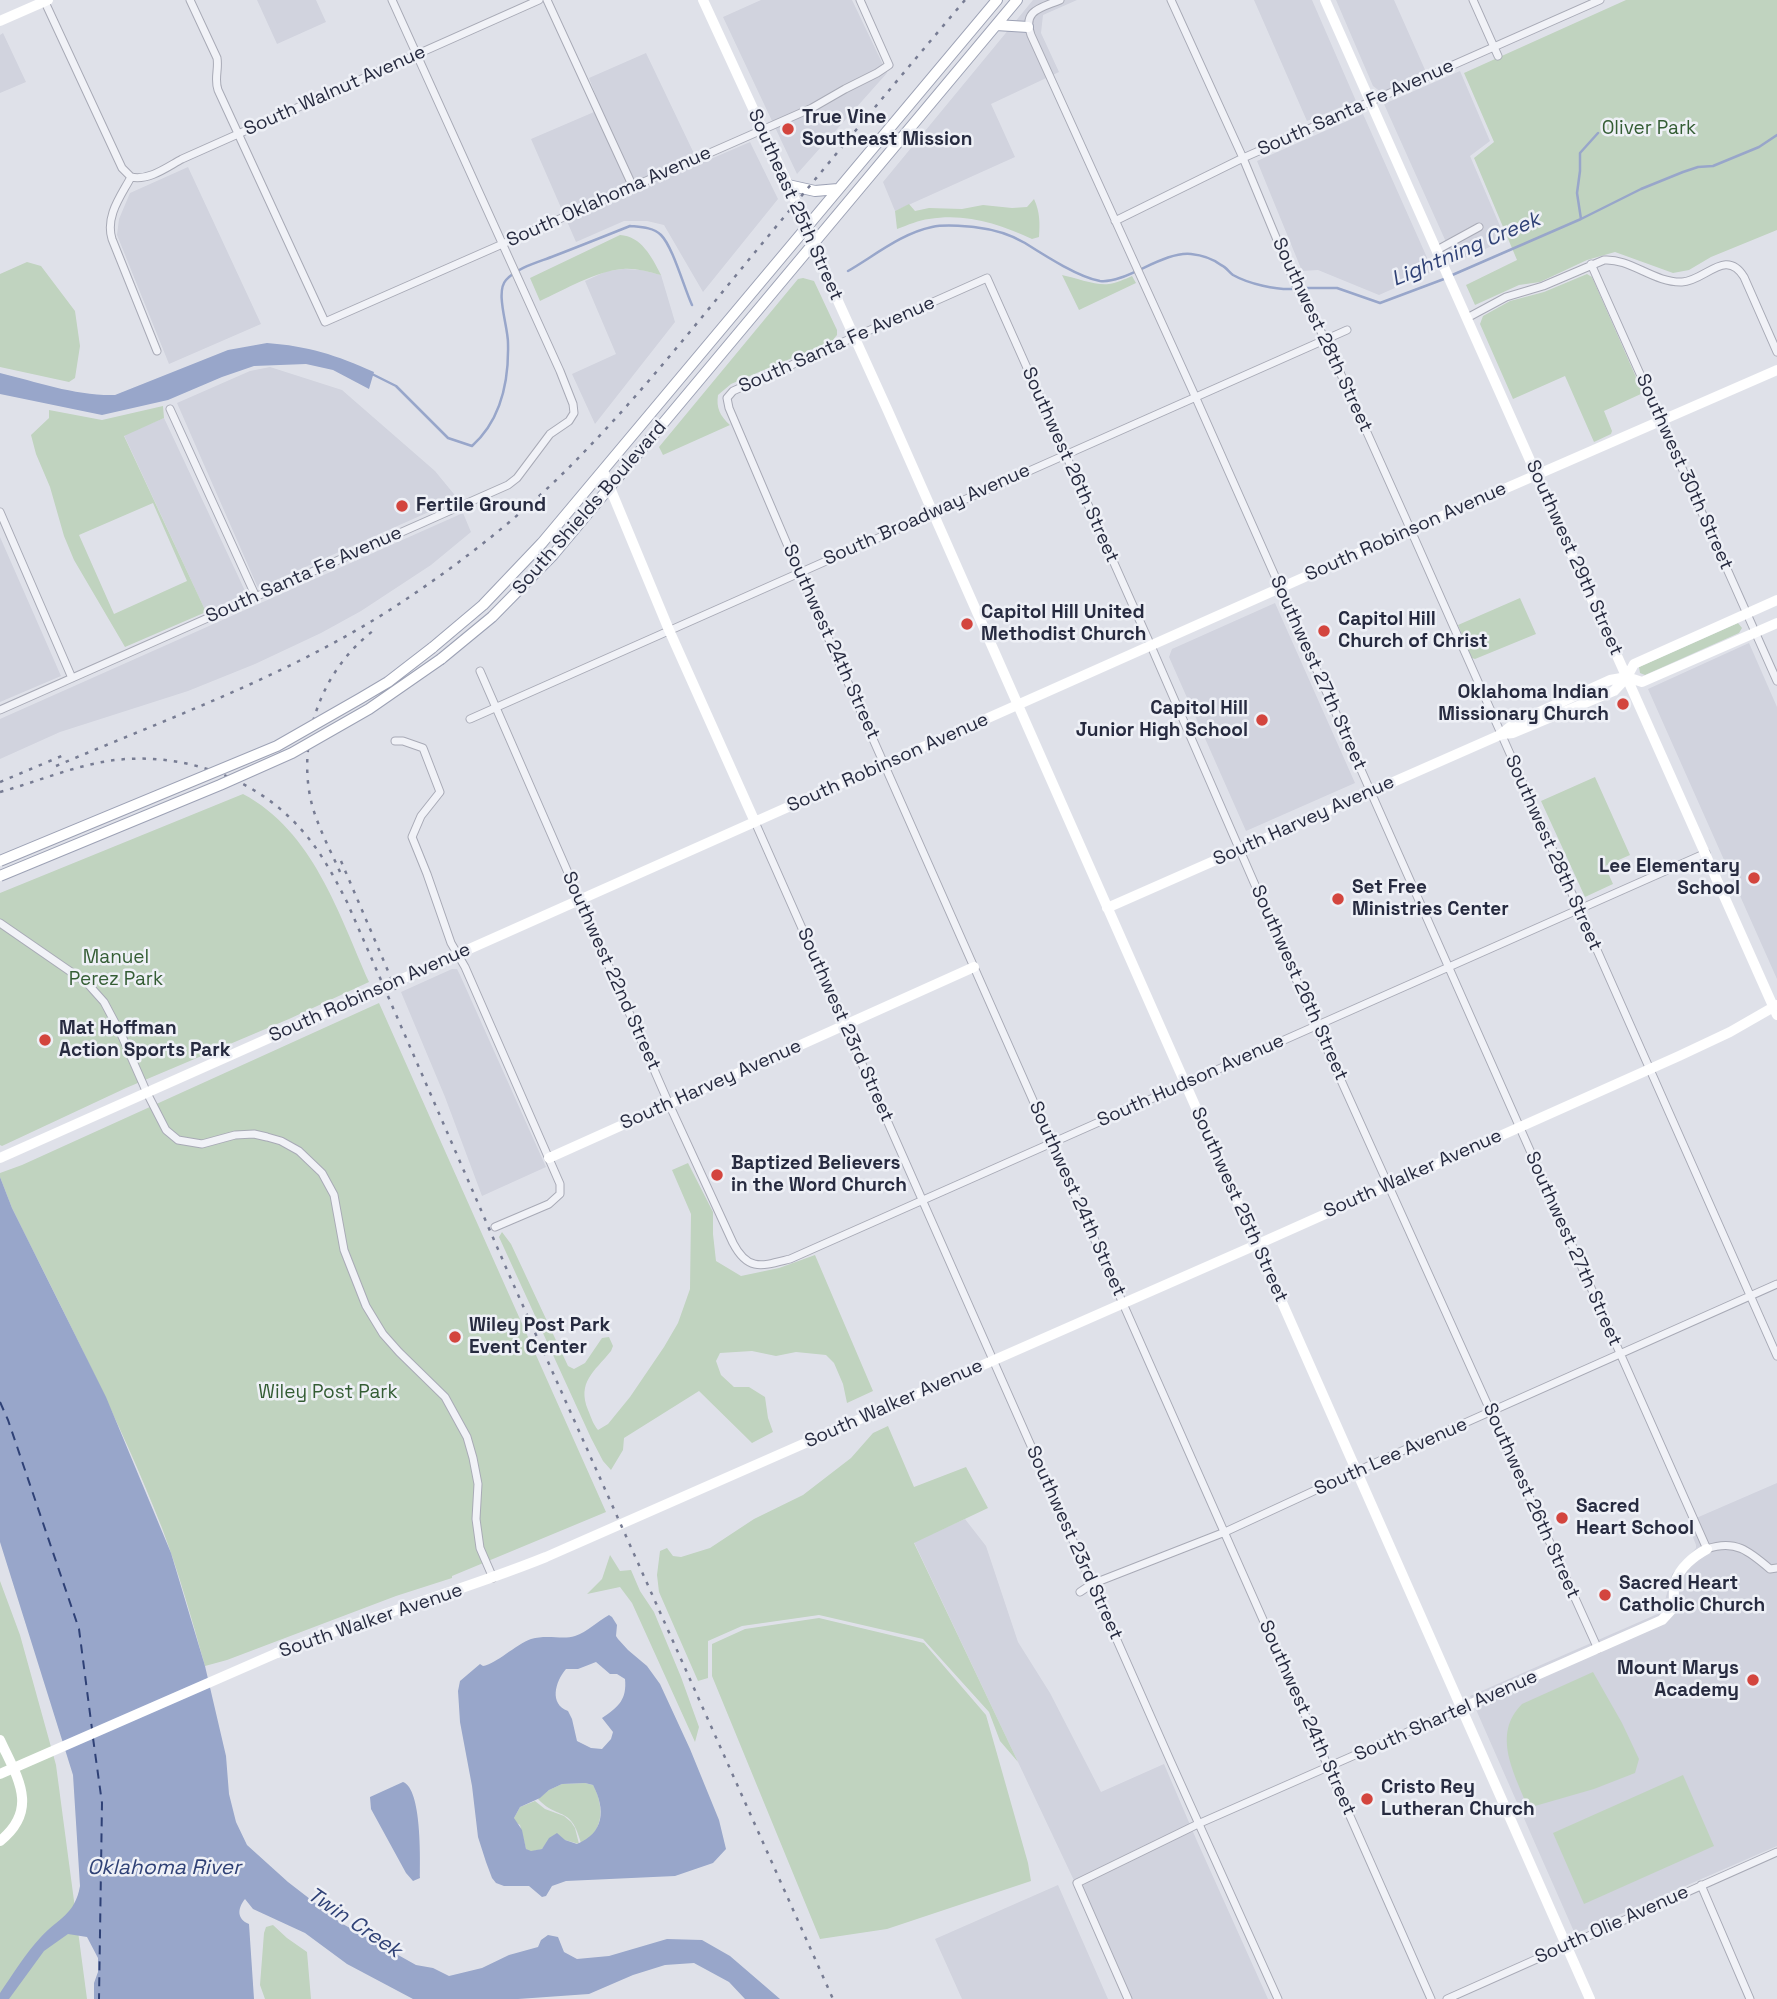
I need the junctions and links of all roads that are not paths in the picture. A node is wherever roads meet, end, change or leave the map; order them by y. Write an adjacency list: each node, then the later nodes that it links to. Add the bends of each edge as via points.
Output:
1 (45, 0): 15 (main road); 27 (street, via 122,168)
2 (190, 0): 25 (street, via 217,58 216,85)
3 (392, 0): 19 (street)
4 (539, 0): 19 (street, South Walnut Avenue)
5 (547, 0): 29 (street)
6 (703, 0): 24 (main road, Southeast 25th Street)
7 (859, 0): 24 (street, South Oklahoma Avenue, via 889,65)
8 (997, 0): 22 (main road, South Shields Boulevard)
9 (1060, 0): 17 (street, via 1035,10)
10 (1171, 0): 26 (street, Southwest 28th Street)
11 (1325, 0): 21 (main road, Southwest 29th Street)
12 (1473, 0): 18 (street)
13 (1600, 0): 18 (street, South Santa Fe Avenue)
14 (1016, 1): 16 (main road, South Shields Boulevard)
15 (0, 21)
16 (996, 25): 17 (main road); 23 (main road, South Shields Boulevard)
17 (1028, 27): 31 (street, Southwest 27th Street)
18 (1495, 47): 20 (street); 21 (street, South Santa Fe Avenue)
19 (416, 54): 25 (street, South Walnut Avenue); 34 (street)
20 (1498, 56)
21 (1371, 102): 26 (street, South Santa Fe Avenue); 36 (main road, Southwest 29th Street)
22 (900, 116): 23 (main road); 30 (main road, South Shields Boulevard)
23 (912, 126): 35 (main road, South Shields Boulevard)
24 (763, 130): 28 (main road, Southeast 25th Street); 29 (street, South Oklahoma Avenue)
25 (239, 134): 27 (street, South Walnut Avenue, via 145,177); 34 (street, South Oklahoma Avenue, via 325,322)
26 (1243, 158): 31 (street, South Santa Fe Avenue); 42 (street, Southwest 28th Street, via 1297,288)
27 (131, 177): 43 (street, via 110,219 110,232)
28 (788, 186): 30 (main road); 33 (main road, Southeast 25th Street)
29 (633, 187): 34 (street, South Oklahoma Avenue)
30 (838, 189): 33 (main road, South Shields Boulevard)
31 (1115, 220): 46 (street, Southwest 27th Street)
32 (1479, 227): 36 (street)
33 (807, 228): 35 (main road, Southeast 25th Street); 52 (main road, South Shields Boulevard)
34 (502, 244): 60 (street, South Santa Fe Avenue, via 573,404 572,417 550,434 508,485)
35 (813, 246): 41 (main road, Southeast 25th Street); 54 (main road, South Shields Boulevard)
36 (1439, 255): 39 (main road, Southwest 29th Street)
37 (1591, 264): 39 (street, via 1510,295); 44 (street, via 1614,260 1679,282 1720,265 1731,266 1744,277); 50 (street, Southwest 30th Street)
38 (987, 278): 41 (street, South Santa Fe Avenue); 51 (street, Southwest 26th Street)
39 (1466, 318): 53 (main road, Southwest 29th Street)
40 (1347, 330): 42 (street, South Broadway Avenue)
41 (854, 337): 47 (street, South Santa Fe Avenue, via 733,391); 49 (main road, Southeast 25th Street)
42 (1325, 339): 46 (street, South Broadway Avenue); 57 (street, Southwest 28th Street)
43 (157, 351)
44 (1777, 352)
45 (1777, 370): 50 (main road, South Robinson Avenue)
46 (1195, 396): 51 (street, South Broadway Avenue); 59 (street, Southwest 27th Street)
47 (727, 398): 58 (street, Southwest 24th Street)
48 (170, 409): 60 (street)
49 (888, 411): 56 (main road, Southwest 25th Street)
50 (1661, 421): 53 (main road, South Robinson Avenue); 62 (street, Southwest 30th Street)
51 (1065, 454): 56 (street, South Broadway Avenue); 66 (street, Southwest 26th Street)
52 (603, 471): 54 (main road, Southwest 23rd Street); 82 (main road, South Shields Boulevard, bridge, via 483,605 388,682 277,746)
53 (1536, 475): 57 (main road, South Robinson Avenue); 68 (main road, Southwest 29th Street)
54 (610, 488): 64 (main road, Southwest 23rd Street); 83 (main road, South Shields Boulevard, bridge, via 528,583 492,617 369,709 292,753)
55 (0, 512): 69 (street)
56 (932, 513): 58 (street, South Broadway Avenue); 71 (main road, Southwest 25th Street)
57 (1410, 530): 59 (main road, South Robinson Avenue); 75 (street, Southwest 28th Street)
58 (799, 572): 64 (street, South Broadway Avenue); 77 (street, Southwest 24th Street)
59 (1280, 588): 66 (main road, South Robinson Avenue); 78 (street, Southwest 27th Street)
60 (256, 597): 69 (street, South Santa Fe Avenue)
61 (1777, 600): 62 (main road, South Harvey Avenue)
62 (1747, 613): 65 (street, Southwest 30th Street); 68 (main road, South Harvey Avenue, via 1634,664)
63 (1777, 623): 65 (main road)
64 (669, 630): 72 (street, South Broadway Avenue); 79 (main road, Southwest 23rd Street)
65 (1756, 632): 68 (main road, via 1642,682); 70 (street, Southwest 30th Street)
66 (1151, 646): 71 (main road, South Robinson Avenue); 80 (street, Southwest 26th Street)
67 (480, 671): 72 (street, Southwest 22nd Street)
68 (1626, 677): 75 (main road, South Harvey Avenue, via 1614,691); 81 (main road, Southwest 29th Street)
69 (72, 678): 73 (street, South Santa Fe Avenue)
70 (1777, 681)
71 (1018, 706): 77 (main road, South Robinson Avenue); 85 (main road, Southwest 25th Street)
72 (495, 707): 74 (street, South Broadway Avenue); 84 (street, Southwest 22nd Street)
73 (0, 710)
74 (470, 719)
75 (1500, 735): 78 (main road, South Harvey Avenue); 86 (street, Southwest 28th Street)
76 (395, 741): 88 (street, via 422,748 440,792 412,837)
77 (885, 764): 79 (main road, South Robinson Avenue); 89 (street, Southwest 24th Street)
78 (1371, 792): 80 (main road, South Harvey Avenue); 90 (street, Southwest 27th Street)
79 (755, 822): 84 (main road, South Robinson Avenue); 93 (street, Southwest 23rd Street)
80 (1241, 849): 85 (main road, South Harvey Avenue); 92 (street, Southwest 26th Street)
81 (1706, 853): 86 (street, South Hudson Avenue); 91 (main road, Southwest 29th Street)
82 (0, 861)
83 (0, 876)
84 (580, 900): 88 (main road, South Robinson Avenue); 97 (street, Southwest 22nd Street)
85 (1107, 908): 95 (main road, Southwest 25th Street)
86 (1579, 909): 90 (street, South Hudson Avenue); 94 (street, Southwest 28th Street)
87 (0, 923): 96 (street, via 87,983 104,1002)
88 (457, 954): 96 (main road, South Robinson Avenue); 101 (street)
89 (974, 967): 93 (main road, South Harvey Avenue); 99 (street, Southwest 24th Street)
90 (1448, 967): 92 (street, South Hudson Avenue); 98 (street, Southwest 27th Street)
91 (1776, 1009): 94 (main road, South Walker Avenue)
92 (1316, 1025): 95 (street, South Hudson Avenue); 102 (street, Southwest 26th Street)
93 (845, 1026): 97 (main road, South Harvey Avenue); 103 (street, Southwest 23rd Street)
94 (1649, 1069): 98 (main road, South Walker Avenue); 108 (street, Southwest 28th Street)
95 (1186, 1084): 99 (street, South Hudson Avenue); 105 (main road, Southwest 25th Street)
96 (147, 1093): 100 (main road, South Robinson Avenue); 118 (street, via 166,1130 178,1140 202,1144 254,1134 281,1140 322,1173 334,1195 344,1250 366,1306 383,1334 444,1397 467,1437 478,1484 480,1548)
97 (669, 1104): 101 (main road, South Harvey Avenue); 106 (street, Southwest 22nd Street, via 733,1243)
98 (1519, 1127): 102 (main road, South Walker Avenue); 110 (street, Southwest 27th Street)
99 (1053, 1143): 103 (street, South Hudson Avenue); 109 (street, Southwest 24th Street)
100 (0, 1158)
101 (550, 1158): 104 (street, via 560,1184 558,1197)
102 (1389, 1185): 105 (main road, South Walker Avenue); 113 (street, Southwest 26th Street)
103 (922, 1199): 106 (street, South Hudson Avenue, via 790,1259 764,1266); 112 (street, Southwest 23rd Street)
104 (495, 1227)
105 (1256, 1245): 109 (main road, South Walker Avenue); 114 (main road, Southwest 25th Street)
106 (751, 1264)
107 (1777, 1284): 108 (street, South Lee Avenue)
108 (1751, 1296): 110 (street, South Lee Avenue); 111 (street, Southwest 28th Street)
109 (1123, 1303): 112 (main road, South Walker Avenue); 115 (street, Southwest 24th Street)
110 (1619, 1355): 113 (street, South Lee Avenue); 116 (street, Southwest 27th Street)
111 (1777, 1356)
112 (993, 1360): 118 (main road, South Walker Avenue); 119 (street, Southwest 23rd Street)
113 (1490, 1412): 114 (street, South Lee Avenue); 121 (street, Southwest 26th Street)
114 (1357, 1471): 115 (street, South Lee Avenue); 122 (main road, Southwest 25th Street)
115 (1225, 1532): 119 (street, South Lee Avenue); 124 (street, Southwest 24th Street)
116 (1707, 1549): 117 (street, via 1734,1545 1751,1552 1770,1569); 121 (main road, South Shartel Avenue, via 1684,1566 1675,1583 1674,1607 1669,1614)
117 (1777, 1568)
118 (493, 1578): 125 (main road, South Walker Avenue, bridge, via 277,1653)
119 (1092, 1584): 120 (street, South Lee Avenue); 126 (street, Southwest 23rd Street)
120 (1080, 1592)
121 (1598, 1649): 122 (main road, South Shartel Avenue)
122 (1462, 1709): 124 (street, South Shartel Avenue); 130 (main road, Southwest 25th Street)
123 (0, 1740): 127 (main road, via 23,1797 13,1830)
124 (1329, 1768): 126 (street, South Shartel Avenue); 133 (street, Southwest 24th Street)
125 (0, 1774)
126 (1198, 1824): 131 (street, South Shartel Avenue, via 1077,1883); 132 (street, Southwest 23rd Street)
127 (0, 1841)
128 (1777, 1852): 129 (street, South Olie Avenue)
129 (1701, 1885): 130 (street, South Olie Avenue); 136 (street)
130 (1566, 1946): 134 (street, South Olie Avenue); 135 (main road, Southwest 25th Street)
131 (1128, 1999)
132 (1278, 1999)
133 (1431, 1999)
134 (1447, 1999)
135 (1590, 1999)
136 (1750, 1999)

